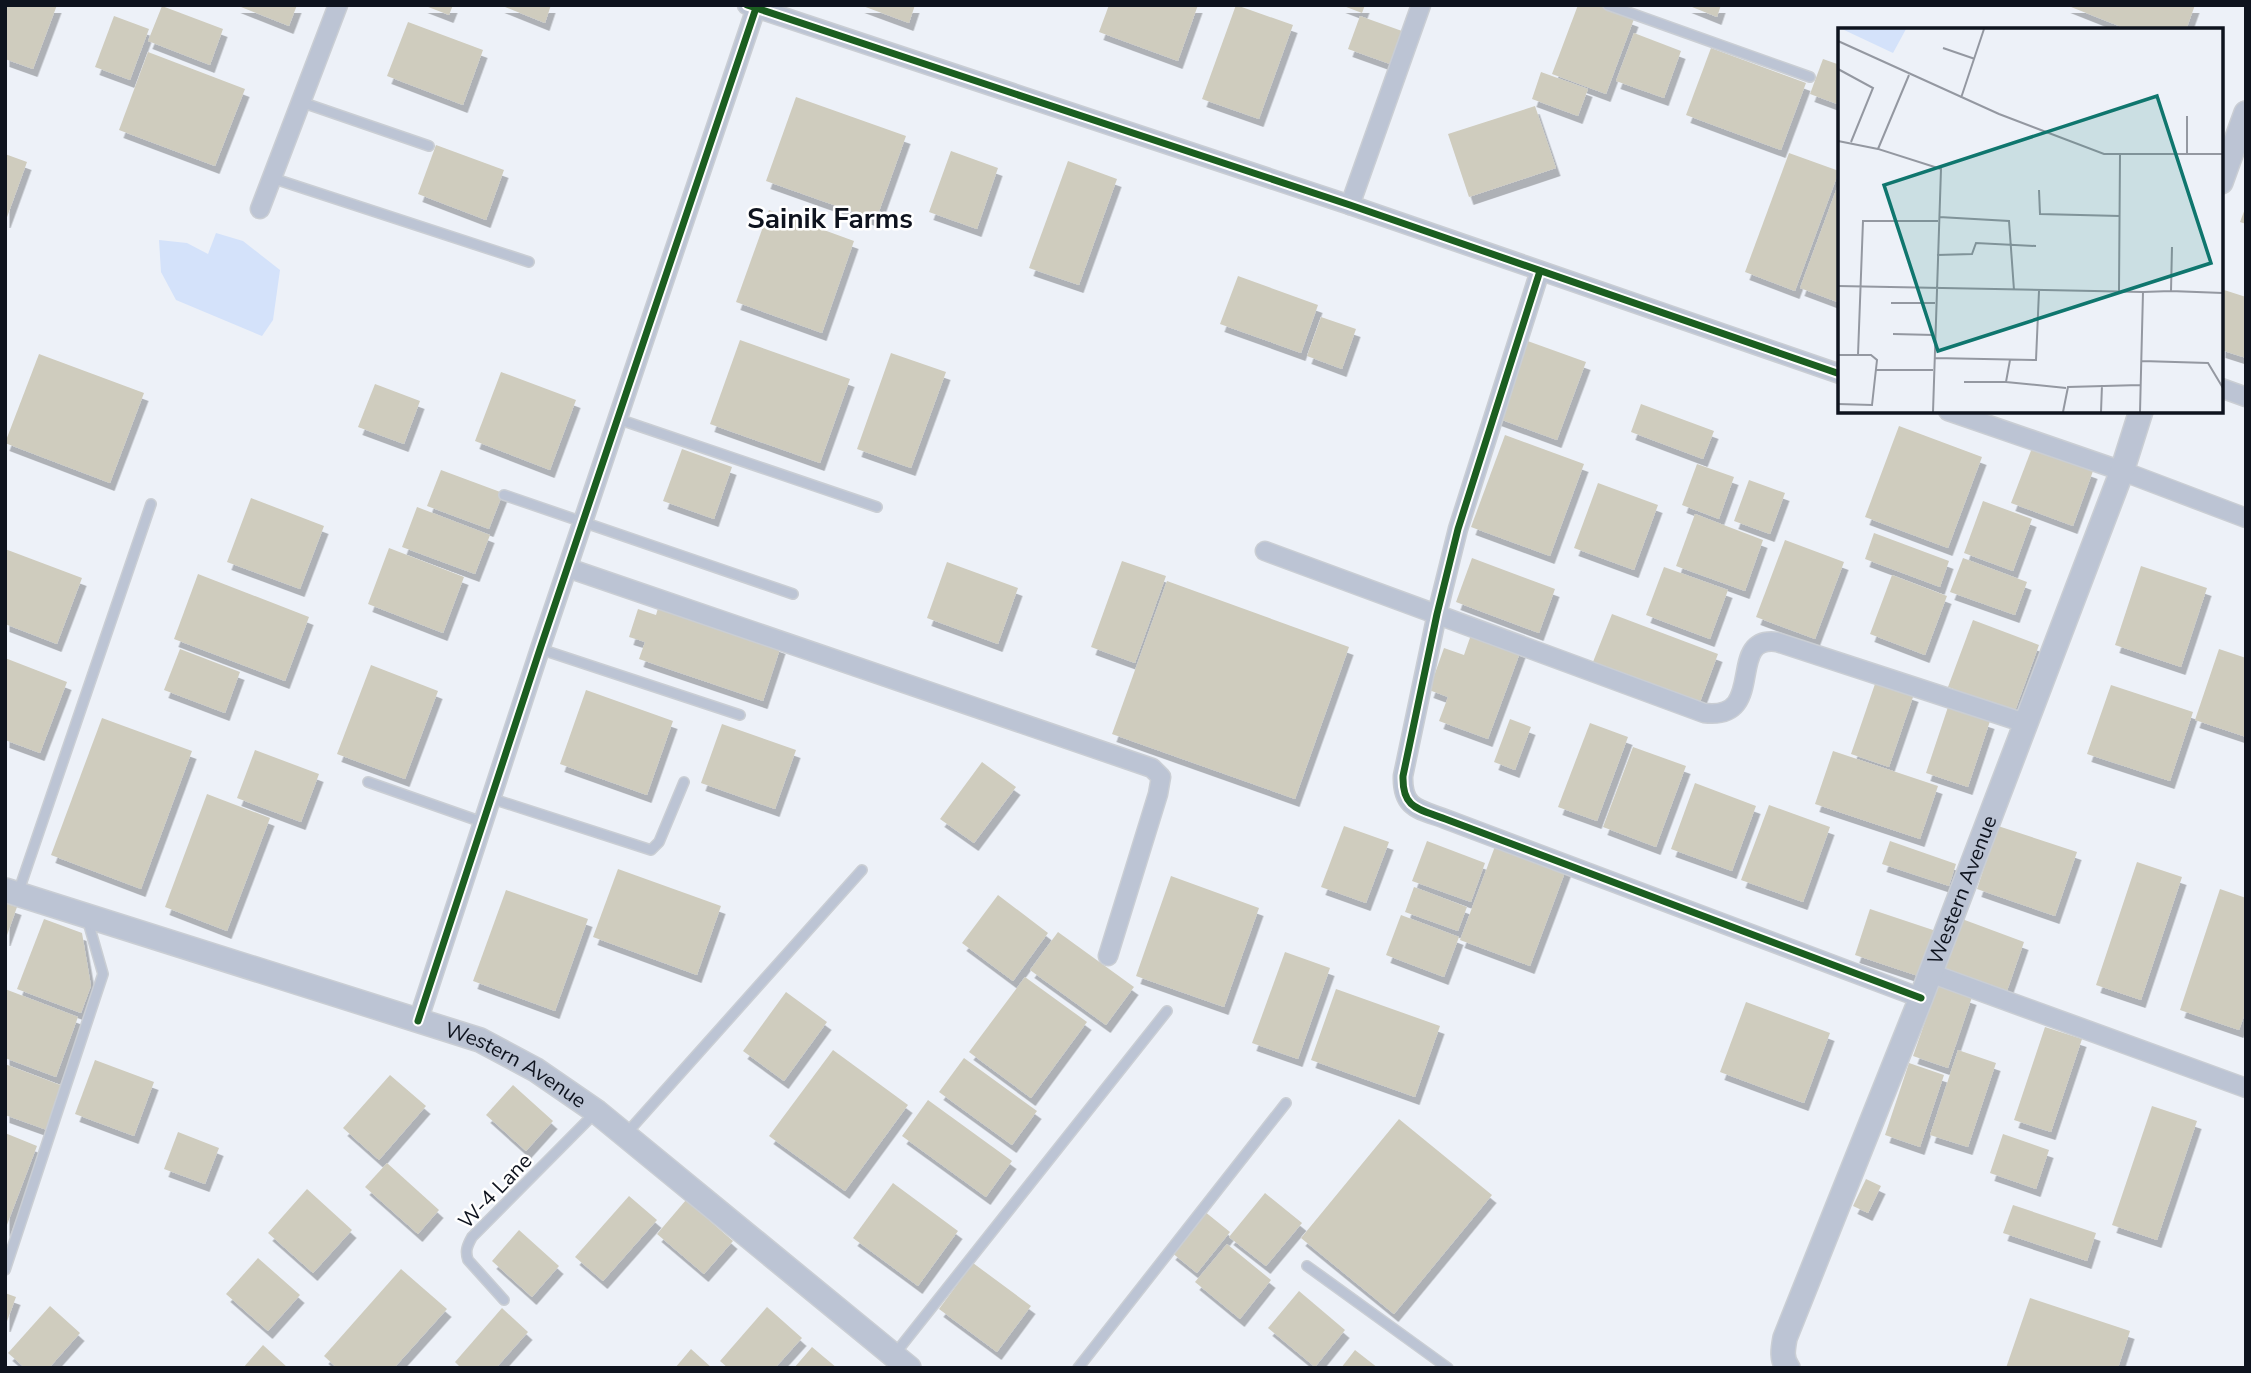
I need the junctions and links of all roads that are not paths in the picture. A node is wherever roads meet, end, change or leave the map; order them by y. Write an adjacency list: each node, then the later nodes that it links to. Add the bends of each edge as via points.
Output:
1 (338, 5): 6 (street)
2 (1421, 5): 12 (street)
3 (1608, 5): 5 (lane)
4 (752, 7): 12 (street); 21 (street)
5 (1810, 77)
6 (301, 102): 9 (lane); 10 (street)
7 (2246, 113): 8 (street)
8 (2242, 136): 11 (street)
9 (429, 146)
10 (272, 178): 13 (street); 14 (lane)
11 (2223, 178)
12 (1350, 205): 15 (street)
13 (260, 209)
14 (529, 262)
15 (1540, 271): 16 (street); 31 (street, via 1471,484)
16 (1838, 373)
17 (2223, 389): 18 (street)
18 (2246, 397)
19 (1954, 413): 22 (street)
20 (2140, 413): 22 (street, Western Avenue)
21 (618, 419): 25 (lane); 27 (street)
22 (2122, 471): 26 (street); 34 (street, Western Avenue)
23 (504, 495): 27 (lane)
24 (151, 504): 40 (lane)
25 (877, 507)
26 (2246, 518)
27 (583, 522): 29 (street); 30 (lane)
28 (1265, 551): 31 (street)
29 (568, 568): 32 (street); 42 (street, via 1157,772 1161,777 1158,794)
30 (793, 594)
31 (1437, 614): 34 (street, via 1704,713 1718,715 1735,705 1750,656 1764,640); 44 (street, via 1404,776 1406,800 1448,820)
32 (540, 649): 33 (lane); 37 (street)
33 (740, 715)
34 (2025, 723): 43 (street, Western Avenue)
35 (368, 782): 38 (lane)
36 (684, 782): 37 (lane, via 659,842 651,850)
37 (491, 798): 38 (street)
38 (482, 822): 46 (street)
39 (862, 870): 50 (lane)
40 (11, 892): 41 (street, Western Avenue)
41 (87, 916): 46 (street, Western Avenue); 52 (lane, via 103,974)
42 (1108, 956)
43 (1930, 973): 44 (street, Western Avenue); 47 (street)
44 (1921, 998): 58 (street, Western Avenue, via 1785,1338)
45 (1167, 1011): 54 (lane)
46 (418, 1021): 49 (street, Western Avenue, via 480,1040 508,1054)
47 (2246, 1088)
48 (1286, 1103): 56 (lane)
49 (597, 1112): 50 (street, Western Avenue); 53 (lane, W-4 Lane, via 467,1245 468,1260)
50 (624, 1137): 54 (street, Western Avenue)
51 (1307, 1266): 55 (lane)
52 (5, 1270)
53 (504, 1300)
54 (901, 1362)
55 (1435, 1364): 57 (lane)
56 (1078, 1368)
57 (1448, 1368)
58 (1788, 1368)

